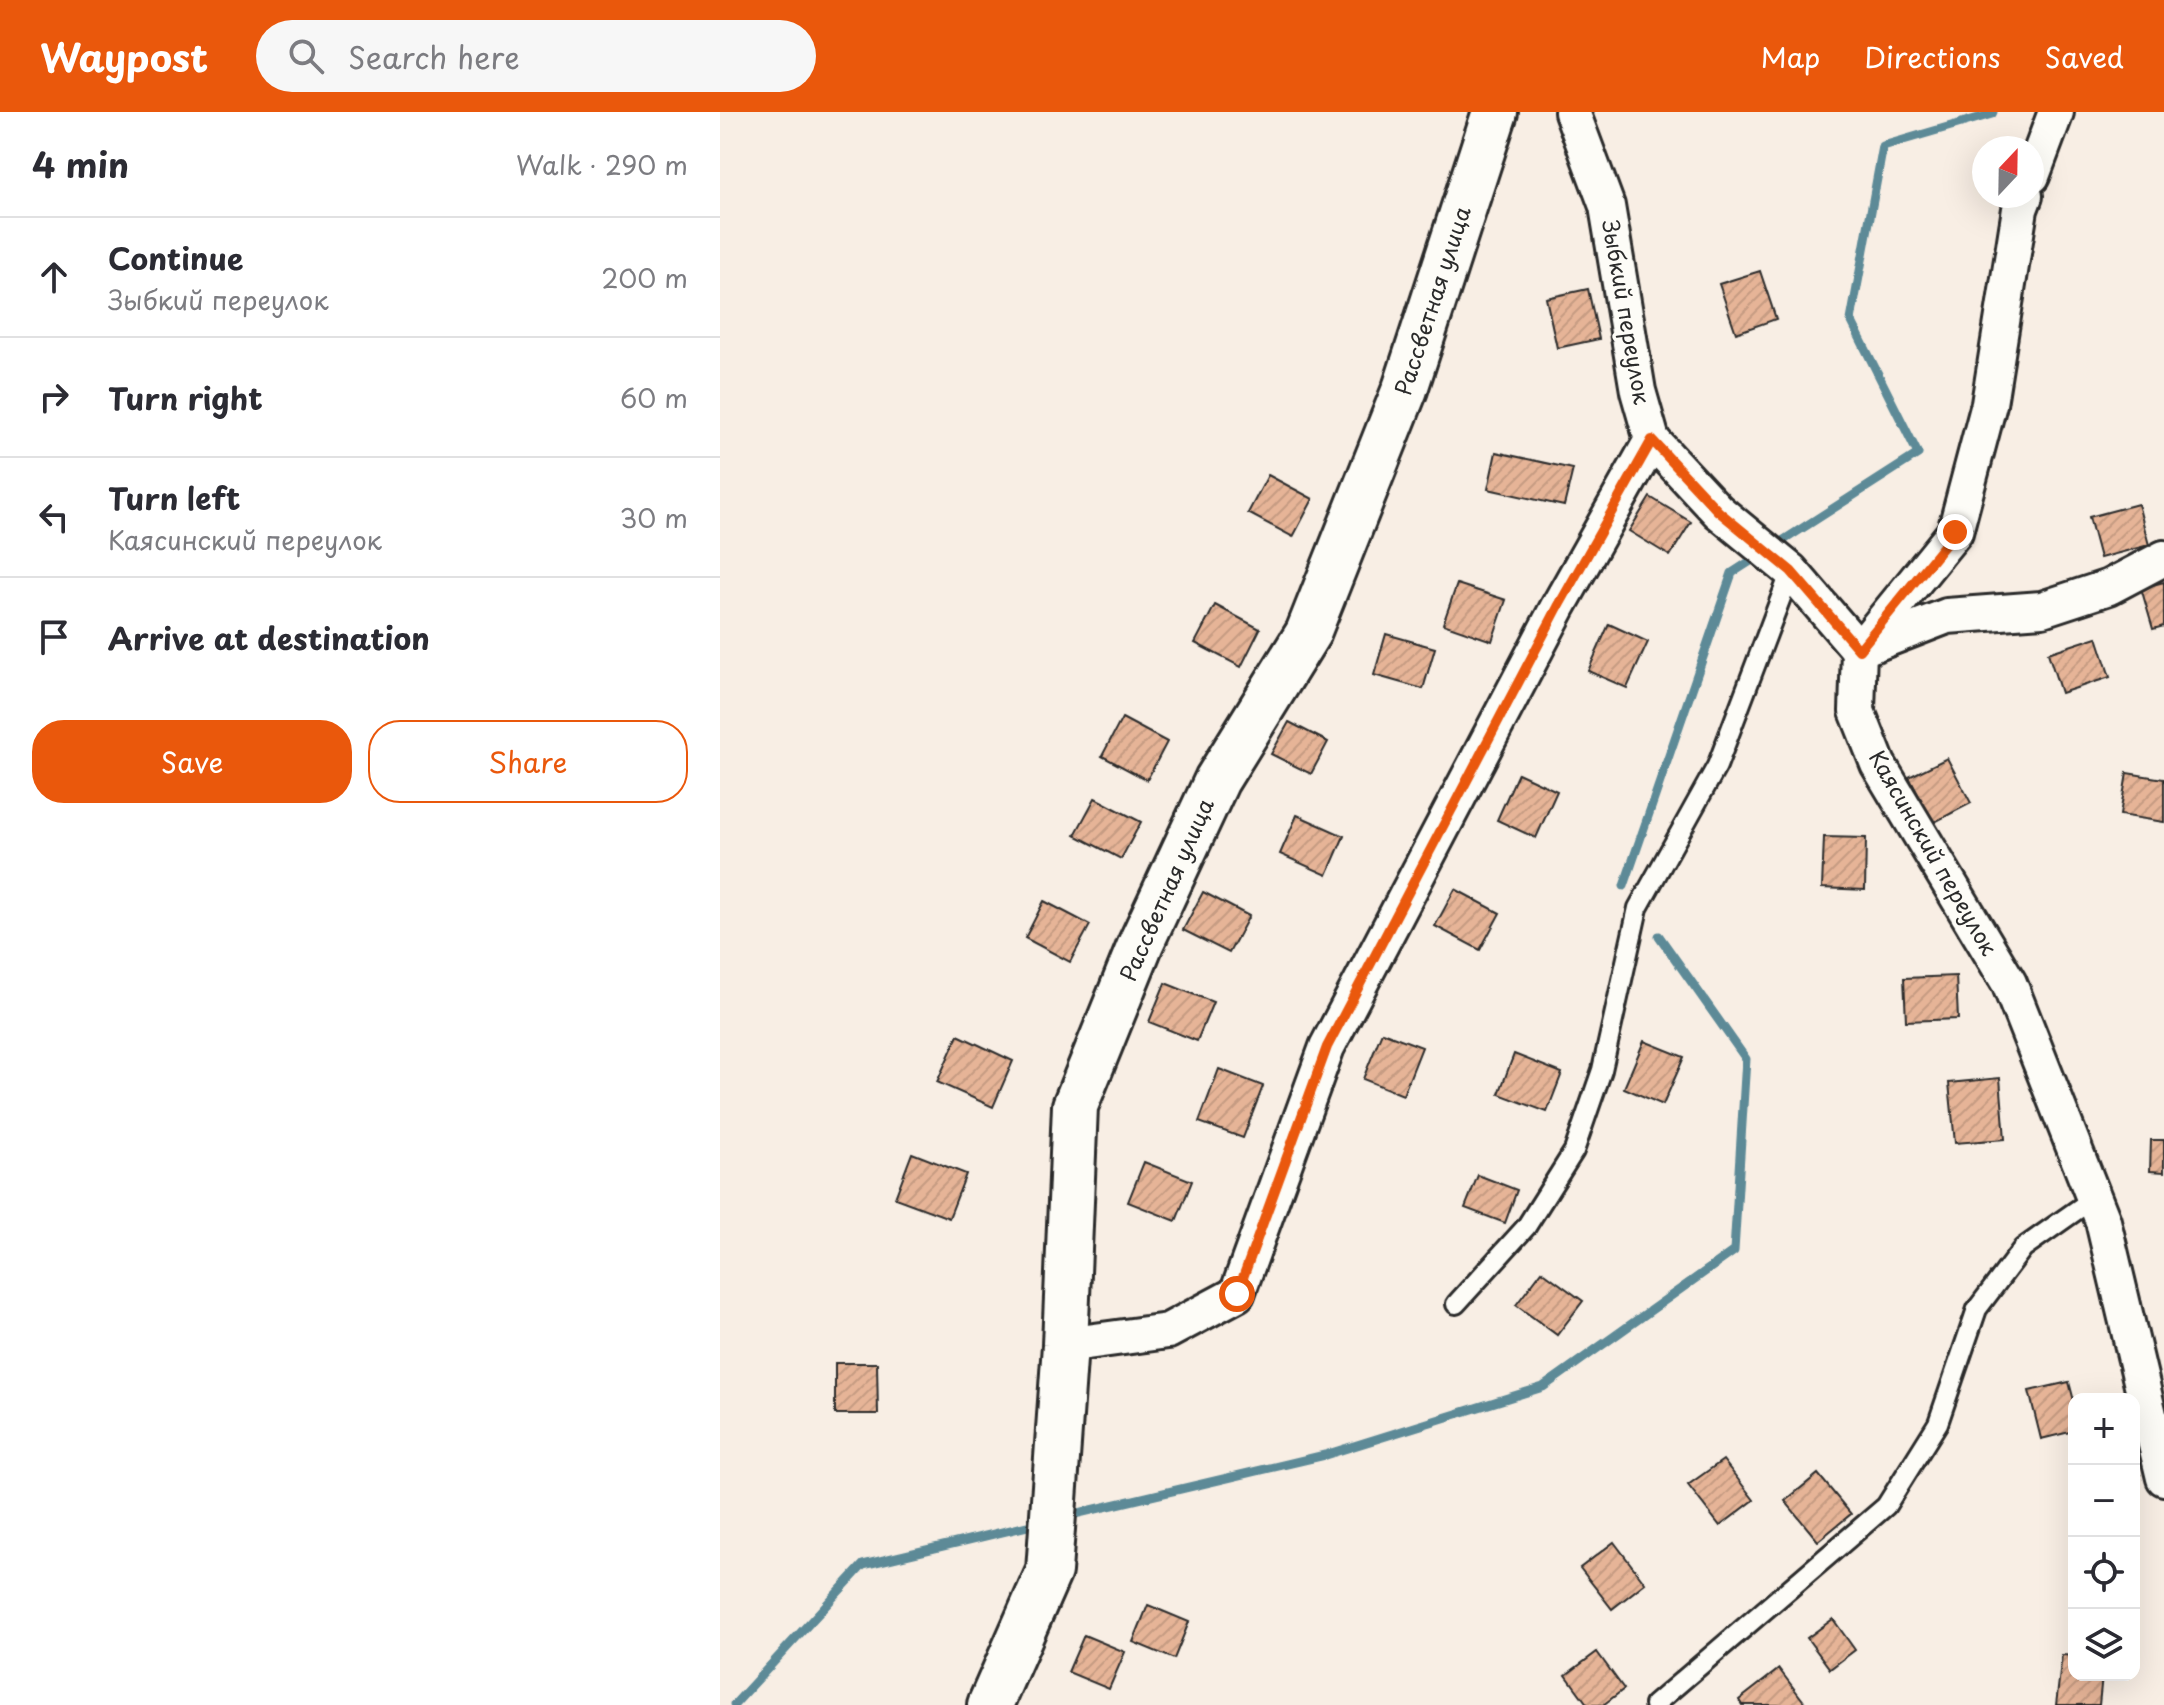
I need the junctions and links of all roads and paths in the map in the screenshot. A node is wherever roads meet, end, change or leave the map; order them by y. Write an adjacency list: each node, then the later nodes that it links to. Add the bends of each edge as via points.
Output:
1 (1495, 112): 12 (street, Рассветная улица, via 1405,389 1308,633 1217,780 1141,943 1075,1106)
2 (1572, 112): 6 (street, Зыбкий переулок, via 1607,206 1638,391)
3 (2056, 112): 4 (street)
4 (2044, 144)
5 (2020, 208): 9 (street, via 1989,404 1955,532)
6 (1652, 440): 8 (street, via 1718,511); 12 (street, via 1551,620 1327,1047 1237,1294 1168,1331)
7 (2164, 558): 9 (street, via 2109,587 2042,609 1947,616)
8 (1787, 568): 9 (street); 11 (lane, via 1717,766 1638,908 1602,1070 1574,1151 1526,1227)
9 (1859, 650): 10 (street, Каясинский переулок, via 1857,711 1878,764 2009,983)
10 (2094, 1198): 13 (street, Каясинский переулок); 15 (lane, via 2023,1248 1977,1309 1938,1423 1886,1506)
11 (1456, 1304)
12 (1065, 1345): 14 (street, Рассветная улица, via 1049,1571)
13 (2164, 1478)
14 (990, 1705)
15 (1654, 1705)

